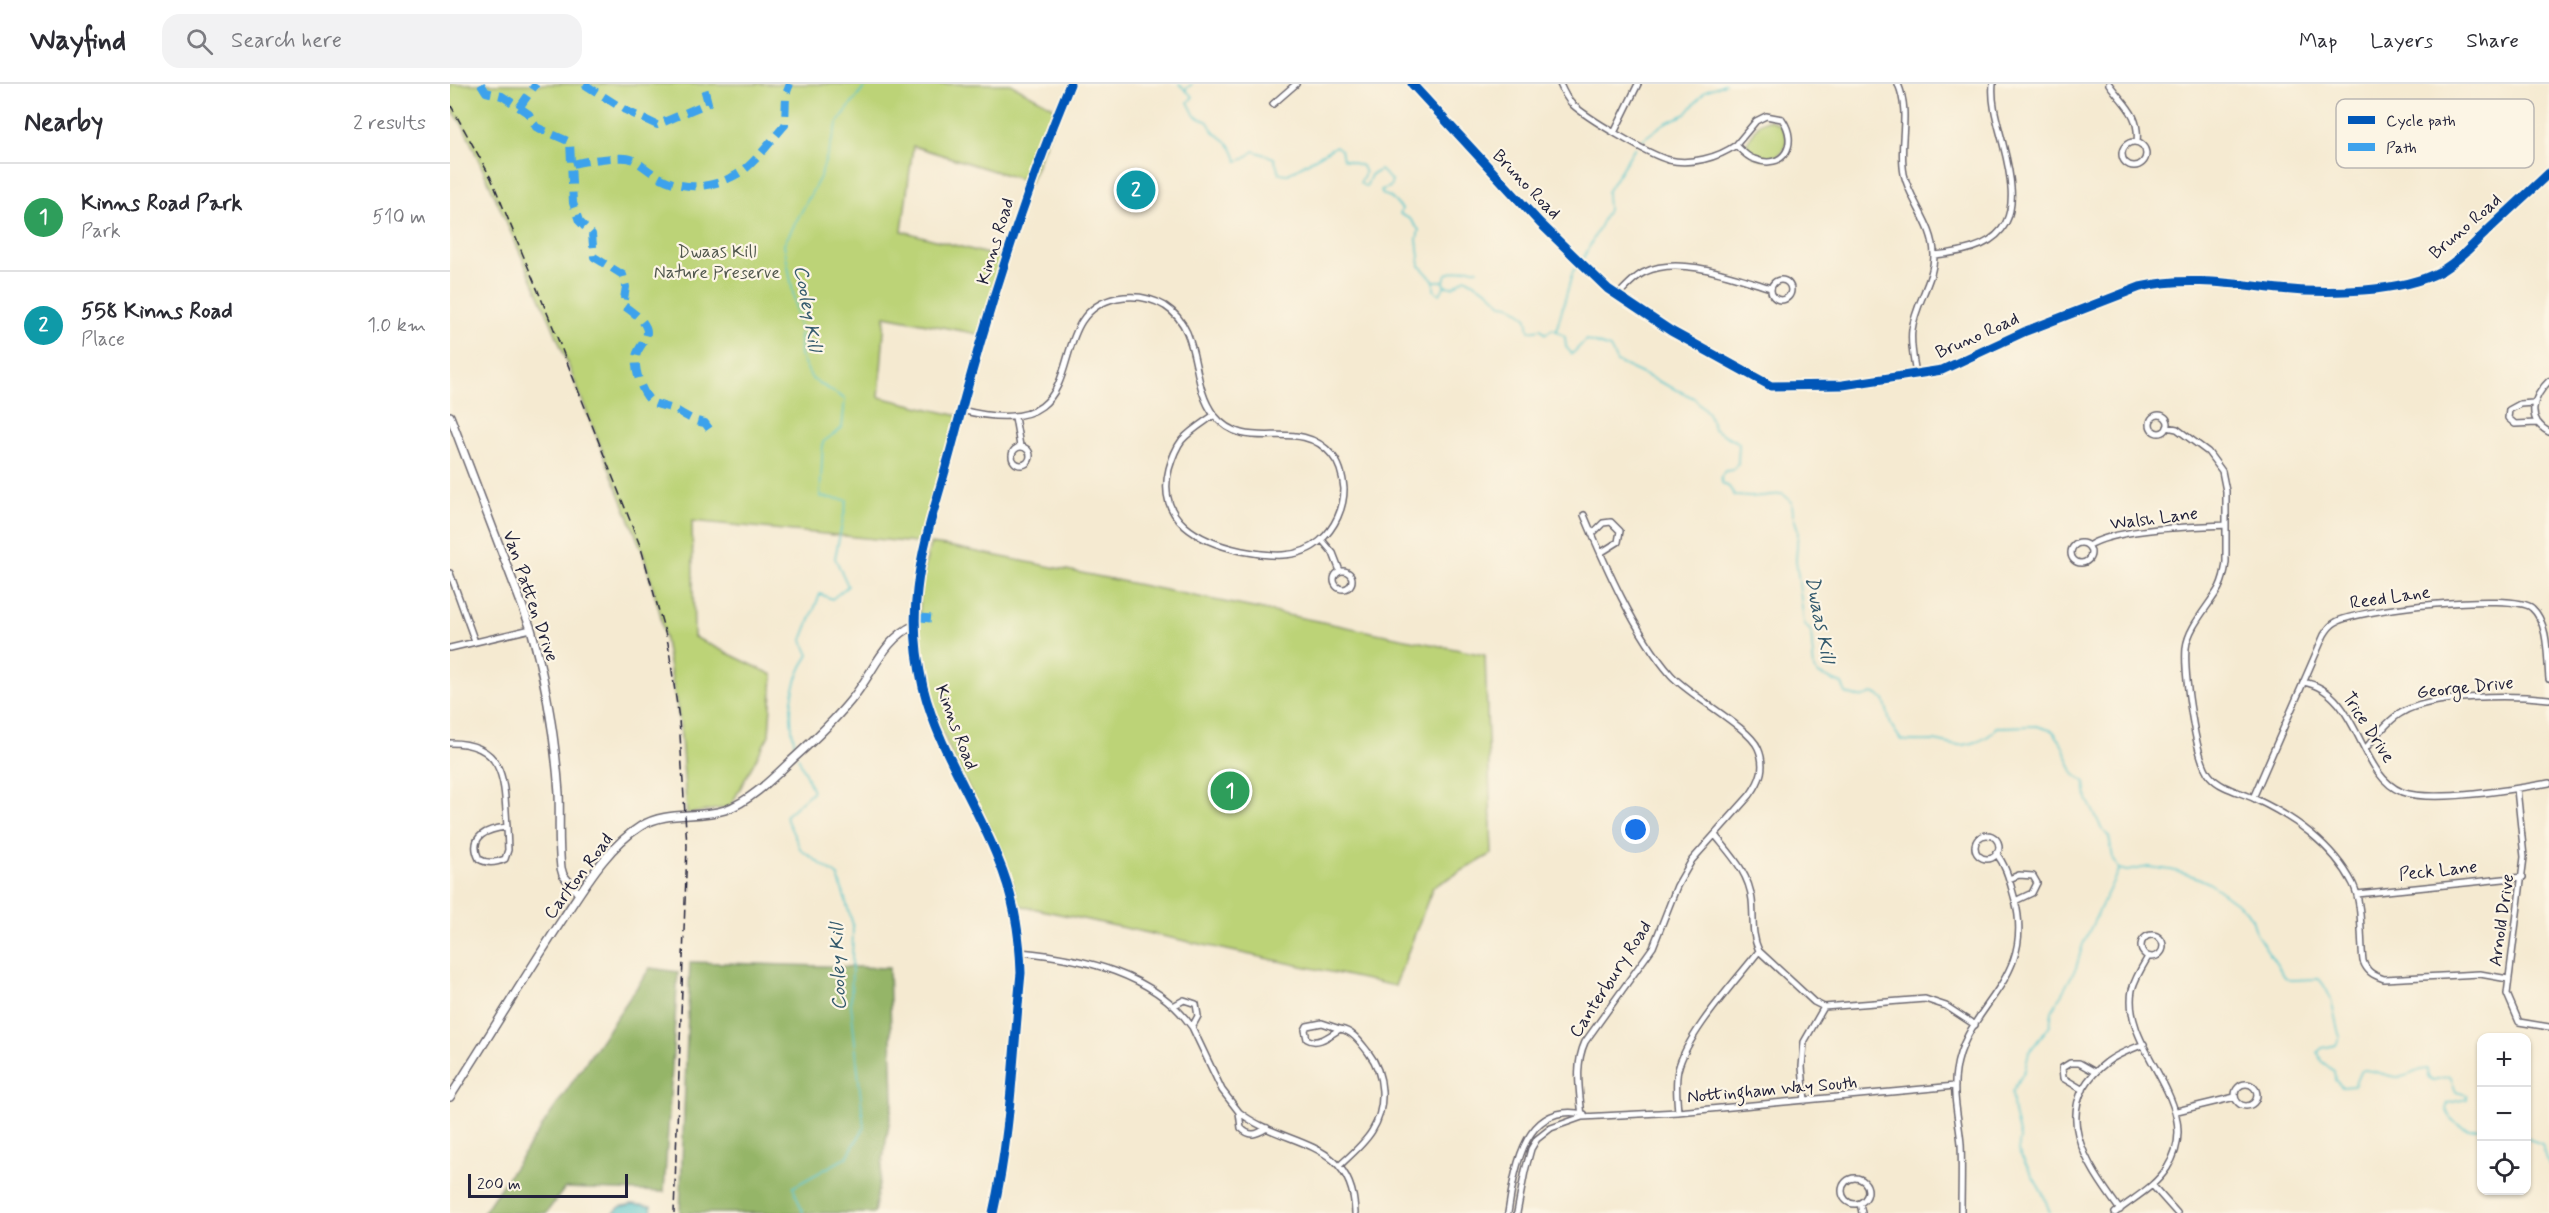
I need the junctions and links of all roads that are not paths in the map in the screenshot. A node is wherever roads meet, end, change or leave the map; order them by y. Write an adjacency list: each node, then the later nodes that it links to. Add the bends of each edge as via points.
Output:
1 (1070, 84): 20 (street, Kinns Road, via 1030,182)
2 (1296, 84): 9 (street)
3 (1412, 84): 16 (street, Bruno Road, via 1540,223)
4 (1560, 84): 10 (street, via 1574,106)
5 (1638, 84): 10 (street)
6 (1898, 84): 14 (street, via 1904,105 1904,175 1930,234)
7 (1994, 84): 14 (street, via 1993,101 2012,205 2003,230 1981,245)
8 (2109, 84): 11 (street, via 2137,122)
9 (1273, 104)
10 (1615, 132): 12 (street, via 1670,160 1700,160)
11 (2137, 142): 11 (street, via 2146,156 2143,162 2133,165 2125,161 2123,152 2128,144)
12 (1736, 145): 12 (street, via 1756,121 1766,116 1782,119 1790,134 1788,150 1770,161 1755,160)
13 (2549, 173): 17 (street, Bruno Road, via 2465,253 2443,270 2413,283 2319,291 2191,281 2156,283 2026,331 1942,370)
14 (1934, 255): 17 (street, via 1912,329)
15 (1771, 288): 16 (street, via 1687,266 1666,266 1644,272)
16 (1617, 296): 17 (street, Bruno Road, via 1771,386 1843,385)
17 (1916, 375)
18 (2549, 381): 19 (street)
19 (2534, 403): 24 (street); 24 (street, via 2509,410 2508,418 2520,425)
20 (961, 410): 23 (street); 36 (street, Kinns Road, via 921,565)
21 (1214, 415): 23 (street, via 1183,324 1174,312 1151,298 1129,297 1093,309 1074,336 1053,394 1034,412); 31 (street, via 1242,434 1308,436 1324,444 1336,460 1344,493 1335,523); 31 (street, via 1182,440 1173,456 1167,494 1174,515 1201,540 1226,548 1282,556)
22 (450, 416): 37 (street, Van Patten Drive)
23 (1016, 417): 27 (street)
24 (2537, 423): 26 (street)
25 (2167, 427): 29 (street, via 2177,429 2216,459 2225,483)
26 (2549, 432)
27 (1020, 446)
28 (1584, 515): 30 (street, Canterbury Road)
29 (2226, 525): 32 (street, Walsh Lane, via 2126,534); 47 (street, via 2224,573 2186,644 2187,673 2203,765 2215,780)
30 (1592, 534): 33 (street, Canterbury Road); 33 (street, via 1603,523 1611,522 1620,531 1618,542)
31 (1322, 540): 34 (street)
32 (2088, 546)
33 (1602, 552): 49 (street, Canterbury Road, via 1638,628 1673,676 1758,748 1762,771 1758,784)
34 (1340, 571)
35 (450, 573): 38 (street)
36 (915, 625): 53 (street, Carlton Road, via 896,636 852,699 756,791 724,810 663,817 640,826 616,846); 57 (street, Kinns Road, via 923,687 931,714 999,860)
37 (531, 629): 38 (street); 53 (street, Van Patten Drive, via 552,736 559,794 561,868)
38 (475, 642): 39 (street)
39 (450, 648)
40 (2549, 679): 41 (street, Reed Lane, via 2545,636 2534,609 2491,600 2369,613 2337,621 2324,635)
41 (2304, 682): 44 (street, Trice Drive, via 2339,702); 47 (street, Reed Lane)
42 (2549, 699): 44 (street, George Drive, via 2522,696 2431,702 2400,713)
43 (450, 743): 48 (street, via 478,749 498,764)
44 (2365, 749): 46 (street, Trice Drive, via 2382,775 2403,792 2445,796)
45 (2549, 783): 46 (street, Trice Drive)
46 (2517, 789): 51 (street, Arnold Drive)
47 (2253, 798): 54 (street, via 2286,814 2312,834 2344,870)
48 (507, 827): 48 (street, via 505,859 479,859 477,838 487,830)
49 (1714, 835): 56 (street, via 1747,879 1754,941); 76 (street, Canterbury Road, via 1682,875 1653,947 1585,1042 1579,1066)
50 (1996, 853): 50 (street, via 1986,858 1978,855 1978,839 1986,835 1995,838); 52 (street)
51 (2523, 877): 54 (street, Peck Lane); 59 (street, Arnold Drive)
52 (2009, 879): 55 (street); 55 (street, via 2027,874 2037,883 2032,893)
53 (579, 894): 70 (street, Carlton Road)
54 (2357, 894): 59 (street, via 2363,961 2374,976 2384,979 2480,974)
55 (2015, 901): 62 (street, via 2019,934 2016,954)
56 (1759, 951): 61 (street, via 1806,996); 75 (street, via 1683,1056 1677,1072)
57 (1020, 952): 60 (street, via 1100,967 1133,979); 82 (street, Kinns Road, via 1004,1150)
58 (2148, 957): 58 (street, via 2141,943 2147,936 2156,935 2163,942 2163,949 2157,956); 66 (street, via 2136,979 2132,998)
59 (2508, 979): 64 (street, Arnold Drive, via 2507,994 2517,1020)
60 (1175, 1005): 63 (street); 63 (street, via 1184,1000 1196,1004 1198,1016)
61 (1824, 1007): 62 (street, via 1925,999 1946,1006); 72 (street, via 1804,1042)
62 (1975, 1025): 68 (street, via 1959,1055)
63 (1192, 1027): 74 (street, via 1222,1090)
64 (2549, 1027)
65 (1340, 1029): 65 (street, via 1312,1024 1307,1026 1305,1035 1310,1042 1319,1041); 78 (street, via 1352,1034 1373,1059 1381,1080 1382,1102 1373,1130)
66 (2144, 1044): 67 (street, via 2108,1061); 73 (street)
67 (2095, 1072): 69 (street); 69 (street, via 2079,1063 2070,1062 2062,1068 2063,1078)
68 (1955, 1086): 72 (street, Nottingham Way South); 87 (street, via 1961,1149)
69 (2083, 1090): 81 (street, via 2075,1109 2078,1138 2093,1173)
70 (450, 1097)
71 (2235, 1097): 71 (street, via 2247,1106 2255,1102 2257,1093 2252,1085 2242,1084); 73 (street)
72 (1805, 1101): 75 (street, Nottingham Way South)
73 (2177, 1111): 79 (street, via 2172,1159)
74 (1239, 1112): 77 (street); 77 (street, via 1240,1128 1246,1133 1253,1135)
75 (1678, 1112): 76 (street, Nottingham Way South)
76 (1582, 1115): 84 (street, Nottingham Way South, via 1563,1113 1550,1117 1528,1137 1519,1157); 85 (street, Nottingham Way South, via 1551,1128 1537,1139 1528,1157)
77 (1267, 1128): 78 (street, via 1327,1154)
78 (1340, 1165): 83 (street, via 1352,1189)
79 (2153, 1186): 81 (street); 88 (street)
80 (1860, 1203): 80 (street, via 1850,1204 1842,1195 1842,1186 1849,1179 1858,1179 1867,1187 1867,1197); 86 (street)
81 (2117, 1211)
82 (993, 1213)
83 (1355, 1213)
84 (1508, 1213)
85 (1517, 1213)
86 (1862, 1213)
87 (1961, 1213)
88 (2177, 1213)

